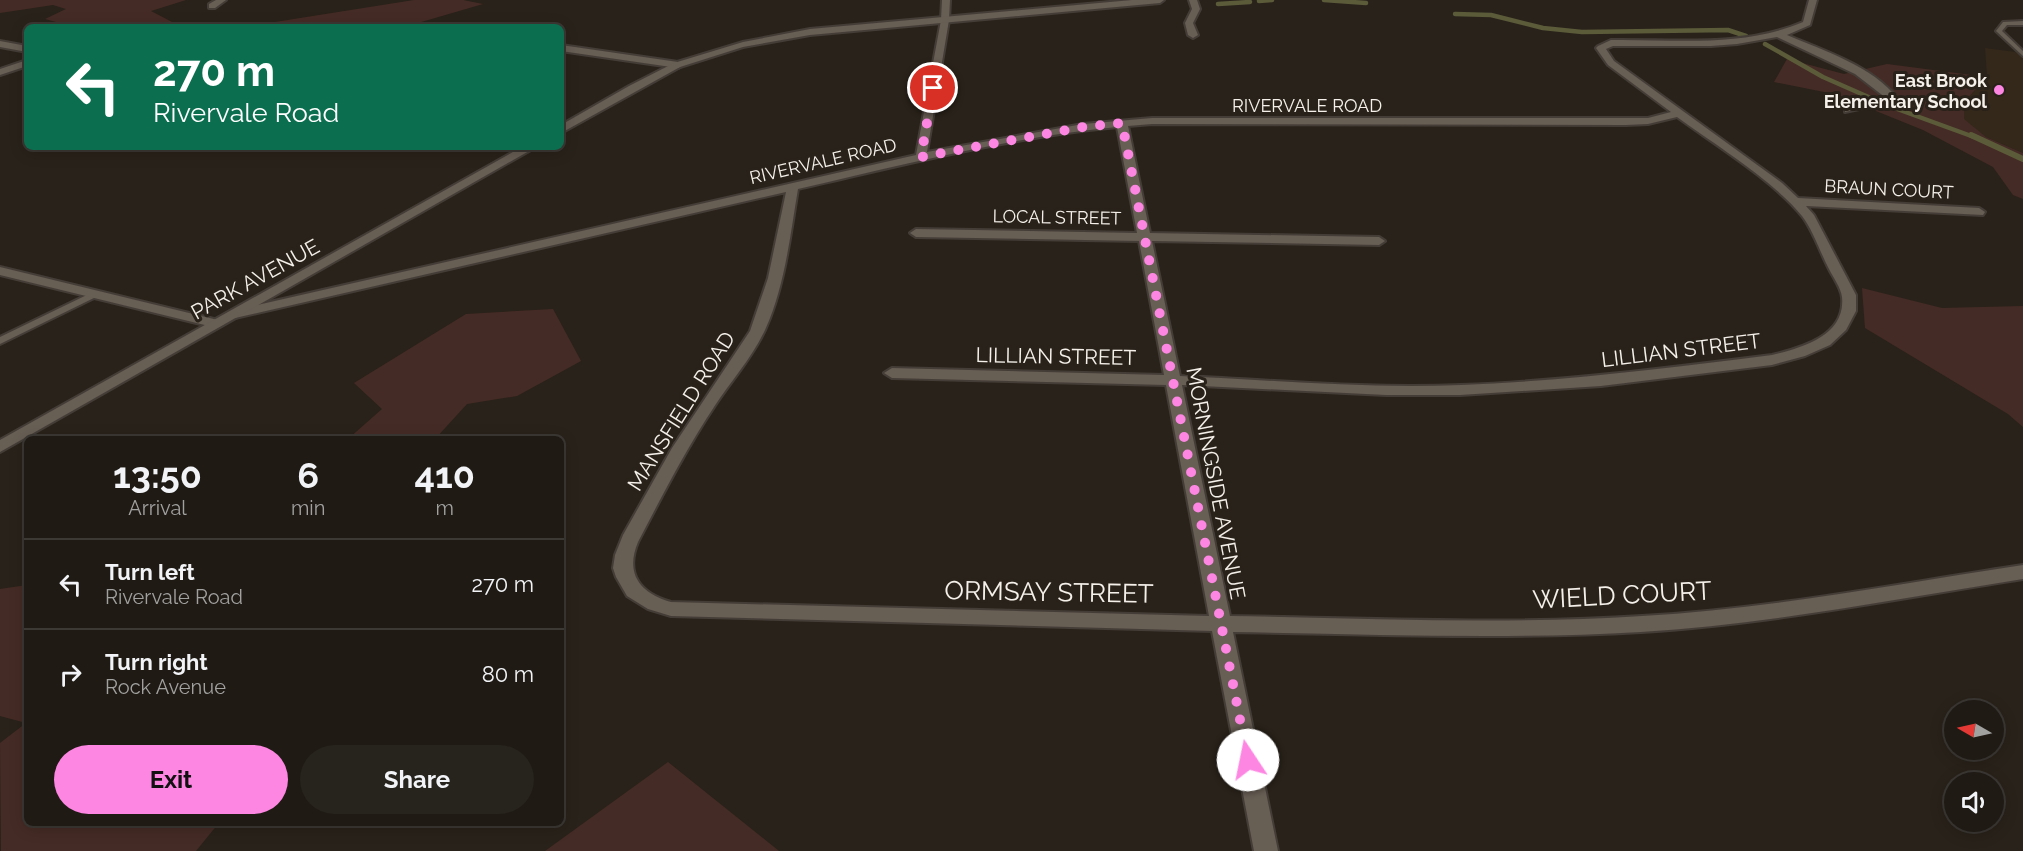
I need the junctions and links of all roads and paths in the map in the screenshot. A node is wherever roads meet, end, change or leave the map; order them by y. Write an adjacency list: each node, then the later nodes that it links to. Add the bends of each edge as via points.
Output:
1 (222, 0): 6 (street)
2 (946, 0): 7 (street)
3 (1160, 0): 7 (street)
4 (1193, 0): 10 (street, via 1196,9 1189,23)
5 (1813, 0): 9 (street, LILLIAN STREET, via 1807,23)
6 (212, 6)
7 (945, 20): 16 (street, via 781,37 728,48); 23 (street)
8 (2023, 23): 14 (lane, via 2005,23 1999,31)
9 (1778, 34): 18 (street, via 1864,76 1889,91 1893,99); 19 (street, LILLIAN STREET, via 1738,41 1611,43 1601,48 1611,63)
10 (1192, 35)
11 (0, 44): 12 (street)
12 (24, 48)
13 (564, 48): 16 (street)
14 (2023, 54)
15 (24, 64): 17 (street)
16 (678, 65): 21 (street)
17 (0, 72)
18 (1849, 110)
19 (1679, 113): 20 (street, RIVERVALE ROAD, via 1626,122); 25 (street, LILLIAN STREET)
20 (1122, 123): 23 (street, RIVERVALE ROAD); 28 (street, MORNINGSIDE AVENUE)
21 (564, 128)
22 (521, 150): 32 (street, PARK AVENUE)
23 (921, 157): 24 (street, RIVERVALE ROAD)
24 (793, 186): 32 (street, RIVERVALE ROAD); 39 (street, MANSFIELD ROAD, via 770,298 757,332 673,459 626,549 623,566 627,584 640,598 671,609)
25 (1797, 202): 26 (street, BRAUN COURT); 36 (street, LILLIAN STREET, via 1808,215 1849,295 1849,311 1841,327 1825,342 1800,353 1772,360 1601,381 1472,389 1386,390)
26 (1979, 212)
27 (916, 233): 28 (street, LOCAL STREET)
28 (1145, 237): 29 (street, LOCAL STREET); 36 (street, MORNINGSIDE AVENUE)
29 (1378, 241)
30 (0, 271): 31 (street)
31 (95, 294): 33 (street); 34 (lane)
32 (235, 314): 33 (street, PARK AVENUE)
33 (217, 324): 37 (street, PARK AVENUE)
34 (0, 341)
35 (892, 374): 36 (street, LILLIAN STREET)
36 (1173, 380): 40 (street, MORNINGSIDE AVENUE)
37 (0, 447)
38 (2023, 572): 40 (street, WIELD COURT, via 1757,613 1642,624 1522,628)
39 (876, 615): 40 (street, ORMSAY STREET)
40 (1221, 624): 41 (street, MORNINGSIDE AVENUE)
41 (1266, 851)

